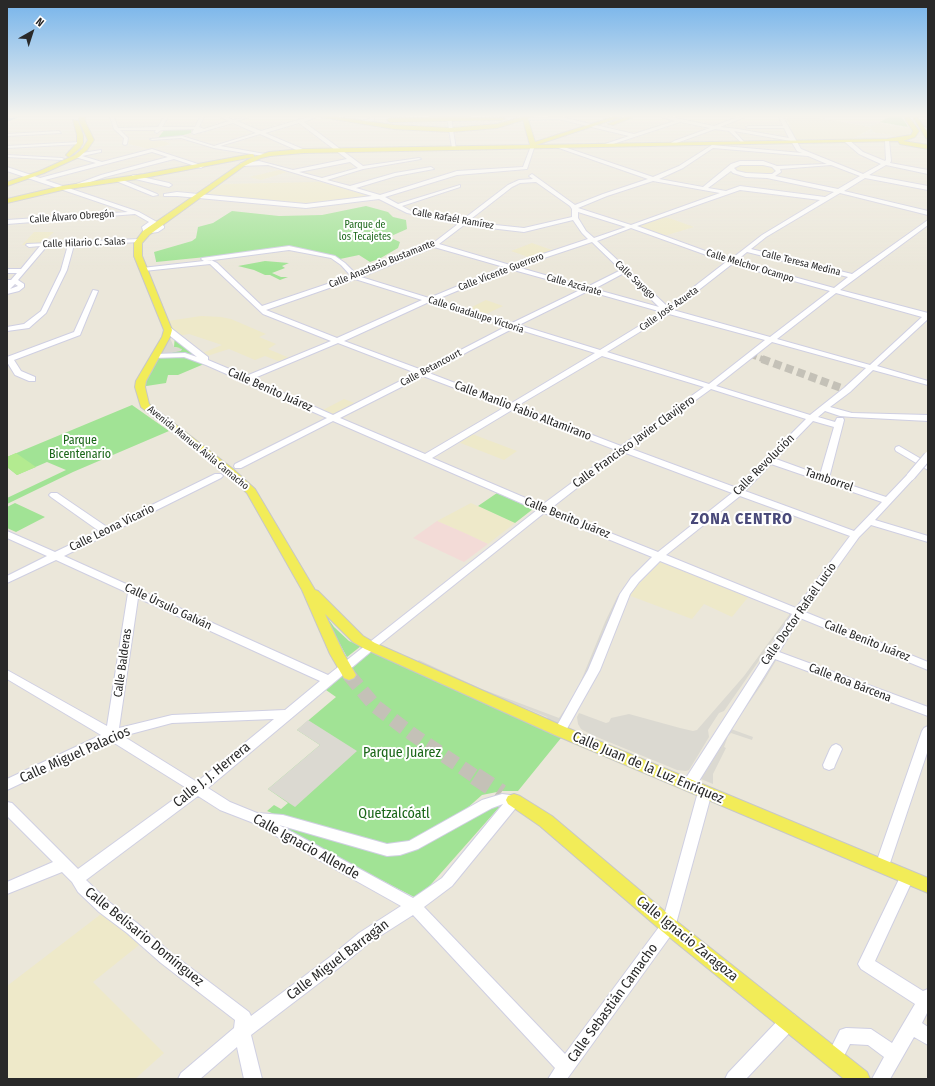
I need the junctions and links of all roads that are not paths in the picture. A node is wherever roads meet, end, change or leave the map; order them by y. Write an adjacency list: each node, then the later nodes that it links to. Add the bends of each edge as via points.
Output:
1 (44, 168): 26 (main road)
2 (48, 168): 26 (main road)
3 (84, 168): 33 (street)
4 (116, 168): 22 (street)
5 (133, 168): 22 (street)
6 (189, 168): 27 (main road)
7 (238, 168): 50 (main road)
8 (279, 168): 23 (street, Calle Rafaél Ramírez)
9 (313, 168): 23 (street)
10 (362, 168): 35 (street)
11 (525, 168): 31 (street, via 465,172); 36 (street)
12 (620, 168): 32 (street)
13 (679, 168): 32 (street)
14 (732, 168): 25 (street, via 735,172); 44 (street)
15 (777, 168): 16 (street); 28 (street, via 779,172)
16 (781, 168)
17 (842, 168): 29 (street)
18 (876, 168): 29 (street, Calle José Azueta)
19 (912, 168): 24 (street)
20 (7, 169): 26 (street)
21 (431, 169): 31 (street); 41 (street, via 395,175)
22 (124, 170): 27 (street); 38 (street)
23 (292, 172): 35 (street, Calle Rafaél Ramírez)
24 (928, 172)
25 (746, 175): 28 (street); 42 (street)
26 (27, 176): 33 (street); 37 (main road)
27 (144, 176): 30 (main road)
28 (767, 176): 45 (street)
29 (863, 176): 43 (street); 45 (street, Calle José Azueta)
30 (133, 177): 34 (main road); 46 (street, via 169,185)
31 (441, 178): 51 (street)
32 (653, 179): 44 (street); 55 (street, via 605,195)
33 (39, 180): 40 (street)
34 (118, 180): 38 (main road); 46 (street)
35 (321, 180): 41 (street, Calle Rafaél Ramírez)
36 (536, 180): 55 (street, via 569,202); 62 (street, Calle Anastasio Bustamante, via 510,186)
37 (7, 183)
38 (74, 186): 40 (main road)
39 (458, 186): 54 (street)
40 (62, 188): 53 (main road); 56 (street)
41 (350, 188): 51 (street, Calle Rafaél Ramírez)
42 (740, 188): 47 (street, Calle Vicente Guerrero); 52 (street)
43 (928, 188)
44 (704, 189): 47 (street)
45 (840, 191): 52 (street, Calle José Azueta); 57 (street)
46 (148, 192): 48 (street)
47 (727, 193): 63 (street, Calle Vicente Guerrero)
48 (156, 195)
49 (166, 195): 50 (street)
50 (199, 196): 51 (street, via 306,206); 61 (main road)
51 (380, 197): 54 (street, Calle Rafaél Ramírez)
52 (825, 199): 70 (street, Calle José Azueta, via 764,236)
53 (7, 201)
54 (397, 206): 62 (street, Calle Rafaél Ramírez, via 409,212)
55 (574, 209): 58 (street); 63 (street, Calle Melchor Ocampo)
56 (137, 213): 59 (street, Calle Álvaro Obregón); 61 (street)
57 (928, 213)
58 (575, 218): 62 (street, Calle Rafaél Ramírez, via 524,230); 64 (street, Calle Sayago)
59 (7, 222)
60 (928, 222): 81 (street, Calle Francisco Javier Clavijero)
61 (155, 223): 65 (main road)
62 (463, 223): 69 (street, Calle Anastasio Bustamante)
63 (630, 226): 64 (street, Calle Vicente Guerrero); 73 (street, Calle Melchor Ocampo)
64 (592, 240): 75 (street, Calle Vicente Guerrero); 79 (street, Calle Sayago)
65 (139, 241): 66 (street, Calle Hilario C. Salas); 76 (main road, via 138,256)
66 (72, 243): 67 (street, Calle Hilario C. Salas); 93 (street, via 64,270 44,312 26,326)
67 (45, 244): 68 (street, Calle Hilario C. Salas); 78 (street)
68 (29, 245)
69 (434, 245): 75 (street, Calle Azcárate); 80 (street, Calle Anastasio Bustamante)
70 (747, 250): 73 (street, Calle José Azueta); 81 (street, Calle Teresa Medina)
71 (227, 256): 72 (street, Calle Guadalupe Victoria); 74 (street); 80 (street, Calle Guadalupe Victoria, via 278,248 299,249 337,259)
72 (207, 260): 74 (street); 76 (street, Calle Guadalupe Victoria)
73 (730, 262): 86 (street, Calle Melchor Ocampo); 90 (street, Calle José Azueta)
74 (215, 264): 89 (street, Calle Manlio Fabio Altamirano)
75 (509, 266): 84 (street, Calle Azcárate); 88 (street, Calle Vicente Guerrero)
76 (143, 268): 94 (main road)
77 (7, 271): 78 (street)
78 (22, 271): 82 (street)
79 (624, 271): 84 (street, Calle Betancourt); 90 (street, Calle Sayago)
80 (355, 277): 88 (street, Calle Guadalupe Victoria); 89 (street, Calle Anastasio Bustamante)
81 (855, 277): 86 (street, Calle Francisco Javier Clavijero)
82 (10, 282): 83 (street); 87 (street, via 20,283 22,286)
83 (7, 289)
84 (588, 289): 90 (street, Calle Azcárate); 92 (street, Calle Betancourt)
85 (95, 291): 99 (street, via 77,333)
86 (834, 291): 91 (street, Calle Melchor Ocampo); 95 (street, Calle Francisco Javier Clavijero)
87 (7, 292)
88 (430, 300): 92 (street, Calle Guadalupe Victoria); 96 (street, Calle Vicente Guerrero)
89 (261, 309): 96 (street, Calle Manlio Fabio Altamirano, via 265,313)
90 (668, 311): 95 (street, Calle Sayago); 97 (street, Calle José Azueta)
91 (928, 316): 101 (street, Calle Revolución)
92 (512, 326): 97 (street, Calle Guadalupe Victoria); 102 (street, Calle Betancourt)
93 (7, 329)
94 (168, 330): 98 (main road, Avenida Manuel Ávila Camacho); 100 (street, Calle Benito Juárez)
95 (770, 339): 101 (street, Calle Sayago); 106 (street, Calle Francisco Javier Clavijero)
96 (337, 341): 102 (street, Calle Manlio Fabio Altamirano); 104 (street, Calle Vicente Guerrero)
97 (601, 353): 106 (street, Calle Guadalupe Victoria); 107 (street, Calle José Azueta)
98 (155, 356): 100 (street, Calle Benito Juárez, via 185,355); 135 (main road, Avenida Manuel Ávila Camacho, via 141,381 144,405 251,491)
99 (9, 360): 103 (street, via 18,373)
100 (210, 363): 104 (street, Calle Benito Juárez)
101 (871, 367): 105 (street, Calle Sayago); 108 (street, Calle Revolución)
102 (423, 373): 107 (street, Calle Manlio Fabio Altamirano); 110 (street, Calle Betancourt)
103 (32, 379)
104 (246, 379): 110 (street, Calle Benito Juárez)
105 (928, 383)
106 (711, 386): 111 (street, Calle Guadalupe Victoria); 114 (street, Calle Francisco Javier Clavijero)
107 (511, 406): 114 (street, Calle Manlio Fabio Altamirano); 117 (street, Calle José Azueta)
108 (825, 408): 109 (street); 111 (street, Calle Revolución)
109 (843, 414): 112 (street); 113 (street)
110 (333, 418): 117 (street, Calle Benito Juárez); 119 (street, Calle Betancourt)
111 (811, 418): 113 (street, Calle Guadalupe Victoria); 118 (street, Calle Revolución)
112 (928, 418)
113 (838, 426): 122 (street)
114 (622, 449): 123 (street, Calle Manlio Fabio Altamirano); 126 (street, Calle Francisco Javier Clavijero)
115 (899, 449): 120 (street)
116 (928, 456): 125 (street, Calle Doctor Rafaél Lucio, bridge)
117 (425, 458): 126 (street, Calle Benito Juárez, via 439,469)
118 (770, 460): 122 (street, Tamborrel); 123 (street, Calle Revolución)
119 (238, 466)
120 (928, 467)
121 (218, 476): 128 (street, Calle Leona Vicario)
122 (824, 478): 125 (street, Tamborrel)
123 (740, 491): 130 (street, Calle Manlio Fabio Altamirano); 133 (street, Calle Revolución)
124 (54, 495): 128 (street)
125 (888, 501): 127 (street, Calle Doctor Rafaél Lucio)
126 (543, 509): 133 (street, Calle Benito Juárez); 138 (street, Calle Francisco Javier Clavijero)
127 (868, 522): 130 (street, Calle Doctor Rafaél Lucio); 131 (street)
128 (106, 530): 132 (street, Calle Leona Vicario)
129 (7, 534): 132 (street, Calle Úrsulo Galván)
130 (856, 535): 137 (street, Calle Doctor Rafaél Lucio)
131 (928, 539)
132 (56, 556): 134 (street, Calle Leona Vicario); 136 (street, Calle Úrsulo Galván)
133 (660, 556): 137 (street, Calle Benito Juárez); 148 (street, Calle Revolución, via 624,594 594,670)
134 (7, 580)
135 (308, 590): 138 (main road, Avenida Manuel Ávila Camacho, via 358,639); 141 (main road, Avenida Manuel Ávila Camacho)
136 (134, 591): 143 (street, Calle Úrsulo Galván); 150 (street, Calle Balderas)
137 (798, 613): 139 (street, Calle Doctor Rafaél Lucio); 140 (street, Calle Benito Juárez)
138 (370, 646): 141 (street, Calle Francisco Javier Clavijero); 148 (main road, Calle Juan de la Luz Enríquez)
139 (771, 653): 144 (street, Calle Roa Bárcena); 154 (street, Calle Doctor Rafaél Lucio)
140 (926, 662)
141 (347, 671): 143 (street, Calle J. J. Herrera)
142 (7, 674): 150 (street, Calle Ignacio Allende)
143 (329, 680): 145 (street, Calle J. J. Herrera)
144 (928, 712)
145 (287, 714): 146 (street, Calle Miguel Palacios); 147 (street, Calle J. J. Herrera)
146 (251, 716): 147 (street); 150 (street, Calle Miguel Palacios, via 172,719)
147 (268, 729): 155 (street, Calle J. J. Herrera)
148 (560, 731): 154 (main road, Calle Juan de la Luz Enríquez)
149 (928, 731): 161 (street)
150 (112, 735): 153 (street, Calle Miguel Palacios); 155 (street, Calle Ignacio Allende)
151 (836, 748): 152 (street)
152 (828, 765)
153 (7, 785)
154 (689, 785): 156 (main road, Calle Juan de la Luz Enríquez)
155 (198, 789): 159 (street, Calle Ignacio Allende, via 225,806); 163 (street, Calle J. J. Herrera)
156 (705, 792): 161 (main road, Calle Juan de la Luz Enríquez); 167 (street)
157 (506, 797): 159 (street, via 487,804 413,845 400,849 387,850 283,820); 166 (street, Calle Miguel Barragán, via 447,882); 167 (main road, Calle Ignacio Zaragoza, via 546,821)
158 (7, 807): 160 (street, Calle Belisario Domínguez)
159 (256, 818): 166 (street, Calle Ignacio Allende)
160 (64, 864): 163 (street, Calle Belisario Domínguez); 165 (street)
161 (882, 866): 162 (main road, Calle Juan de la Luz Enríquez)
162 (907, 877): 164 (main road, Calle Juan de la Luz Enríquez); 168 (street, via 866,964)
163 (77, 878): 171 (street, Calle Belisario Domínguez, via 83,888 104,907 243,1017)
164 (928, 886)
165 (7, 888)
166 (414, 906): 171 (street, Calle Miguel Barragán, via 364,938); 175 (street, Calle Ignacio Allende)
167 (668, 926): 169 (main road, Calle Ignacio Zaragoza); 175 (street, Calle Sebastián Camacho)
168 (927, 999): 170 (street)
169 (789, 1021): 174 (main road, Calle Ignacio Zaragoza); 178 (street)
170 (911, 1025): 172 (street); 173 (street)
171 (242, 1032): 176 (street, Calle Miguel Barragán); 177 (street)
172 (928, 1036)
173 (894, 1054): 174 (street, via 871,1037 846,1036); 180 (street)
174 (834, 1058): 179 (main road, Calle Ignacio Zaragoza)
175 (561, 1073)
176 (187, 1079)
177 (253, 1079)
178 (734, 1079)
179 (860, 1079)
180 (881, 1079)

